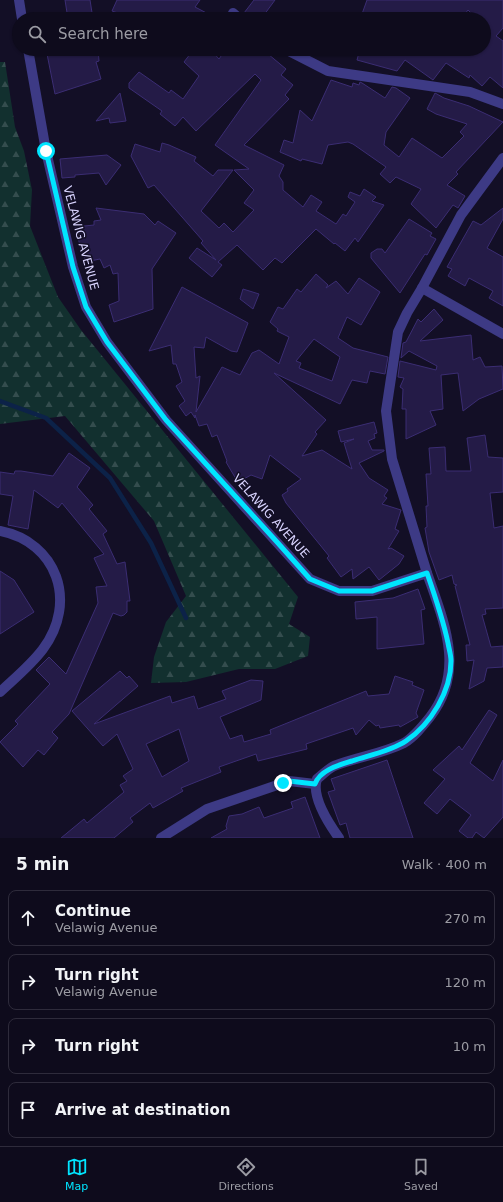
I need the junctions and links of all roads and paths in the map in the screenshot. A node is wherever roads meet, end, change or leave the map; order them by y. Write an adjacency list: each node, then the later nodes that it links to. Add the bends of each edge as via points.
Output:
1 (19, 0): 2 (street)
2 (21, 12)
3 (29, 56): 10 (street, VELAWIG AVENUE, via 46,151 73,267 86,307 115,353 166,420 310,579 339,591 372,591)
4 (299, 56): 5 (street, via 328,71 470,92)
5 (503, 104)
6 (503, 158): 7 (street, via 461,215)
7 (422, 288): 8 (street); 10 (street, via 398,332 386,411 392,459)
8 (503, 334)
9 (0, 531): 11 (street, via 24,539 49,559 58,578 60,597 53,632 44,649)
10 (427, 573): 12 (street, via 444,621 451,661 446,686 437,708 419,731 405,742 333,767 317,779)
11 (0, 692)
12 (315, 784): 13 (street, via 289,781 207,810); 14 (street, via 315,792)
13 (161, 838)
14 (339, 838)

